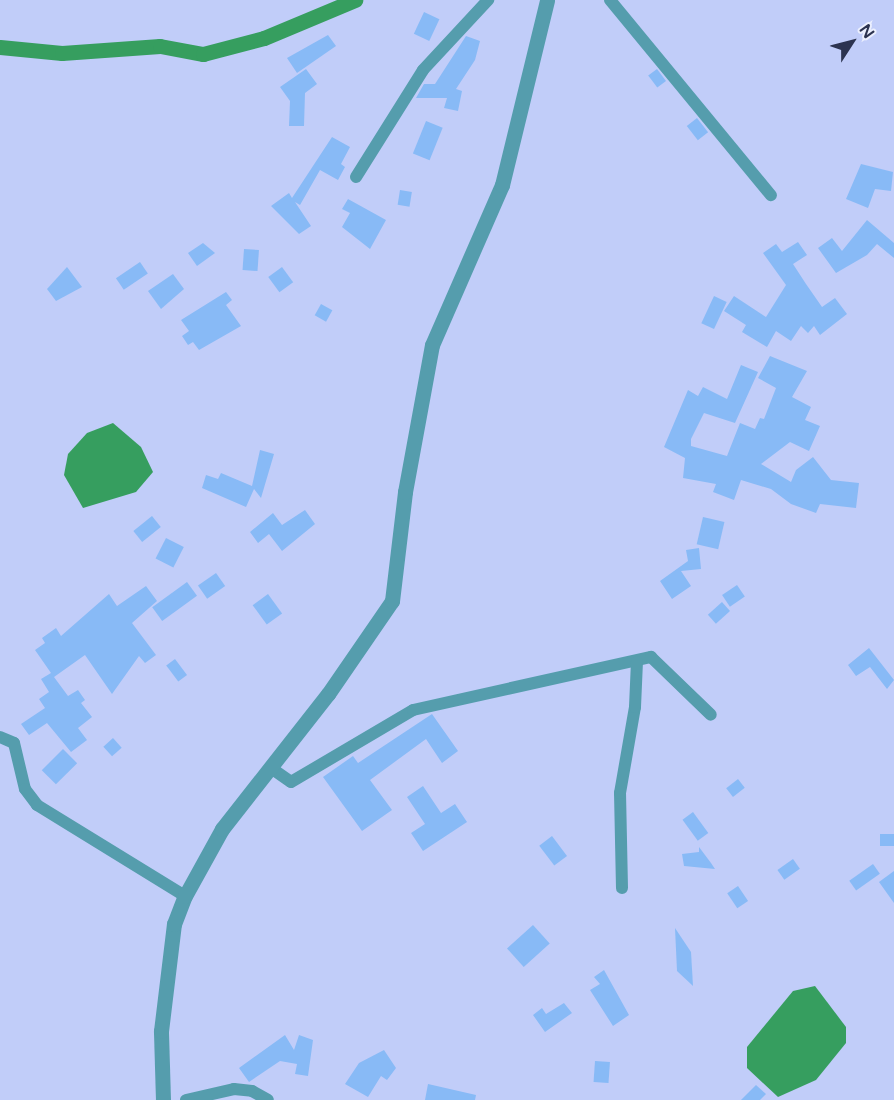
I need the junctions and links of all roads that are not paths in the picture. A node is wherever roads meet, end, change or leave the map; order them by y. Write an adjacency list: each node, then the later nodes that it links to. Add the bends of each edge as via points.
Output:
1 (488, 0): 4 (street, via 423,70)
2 (547, 0): 9 (street, via 502,185 432,345 405,492 392,601)
3 (610, 0): 5 (street)
4 (356, 177)
5 (771, 195)
6 (637, 662): 7 (street, via 655,659); 9 (street, via 413,710 291,782); 10 (street, via 620,793)
7 (711, 715)
8 (0, 736): 11 (street, via 14,743 25,789 37,805)
9 (271, 768): 11 (street, via 222,829)
10 (622, 888)
11 (185, 896): 12 (street, via 174,924 160,1031)
12 (163, 1100)
13 (186, 1100): 14 (street, via 234,1089 252,1090)
14 (268, 1100)

